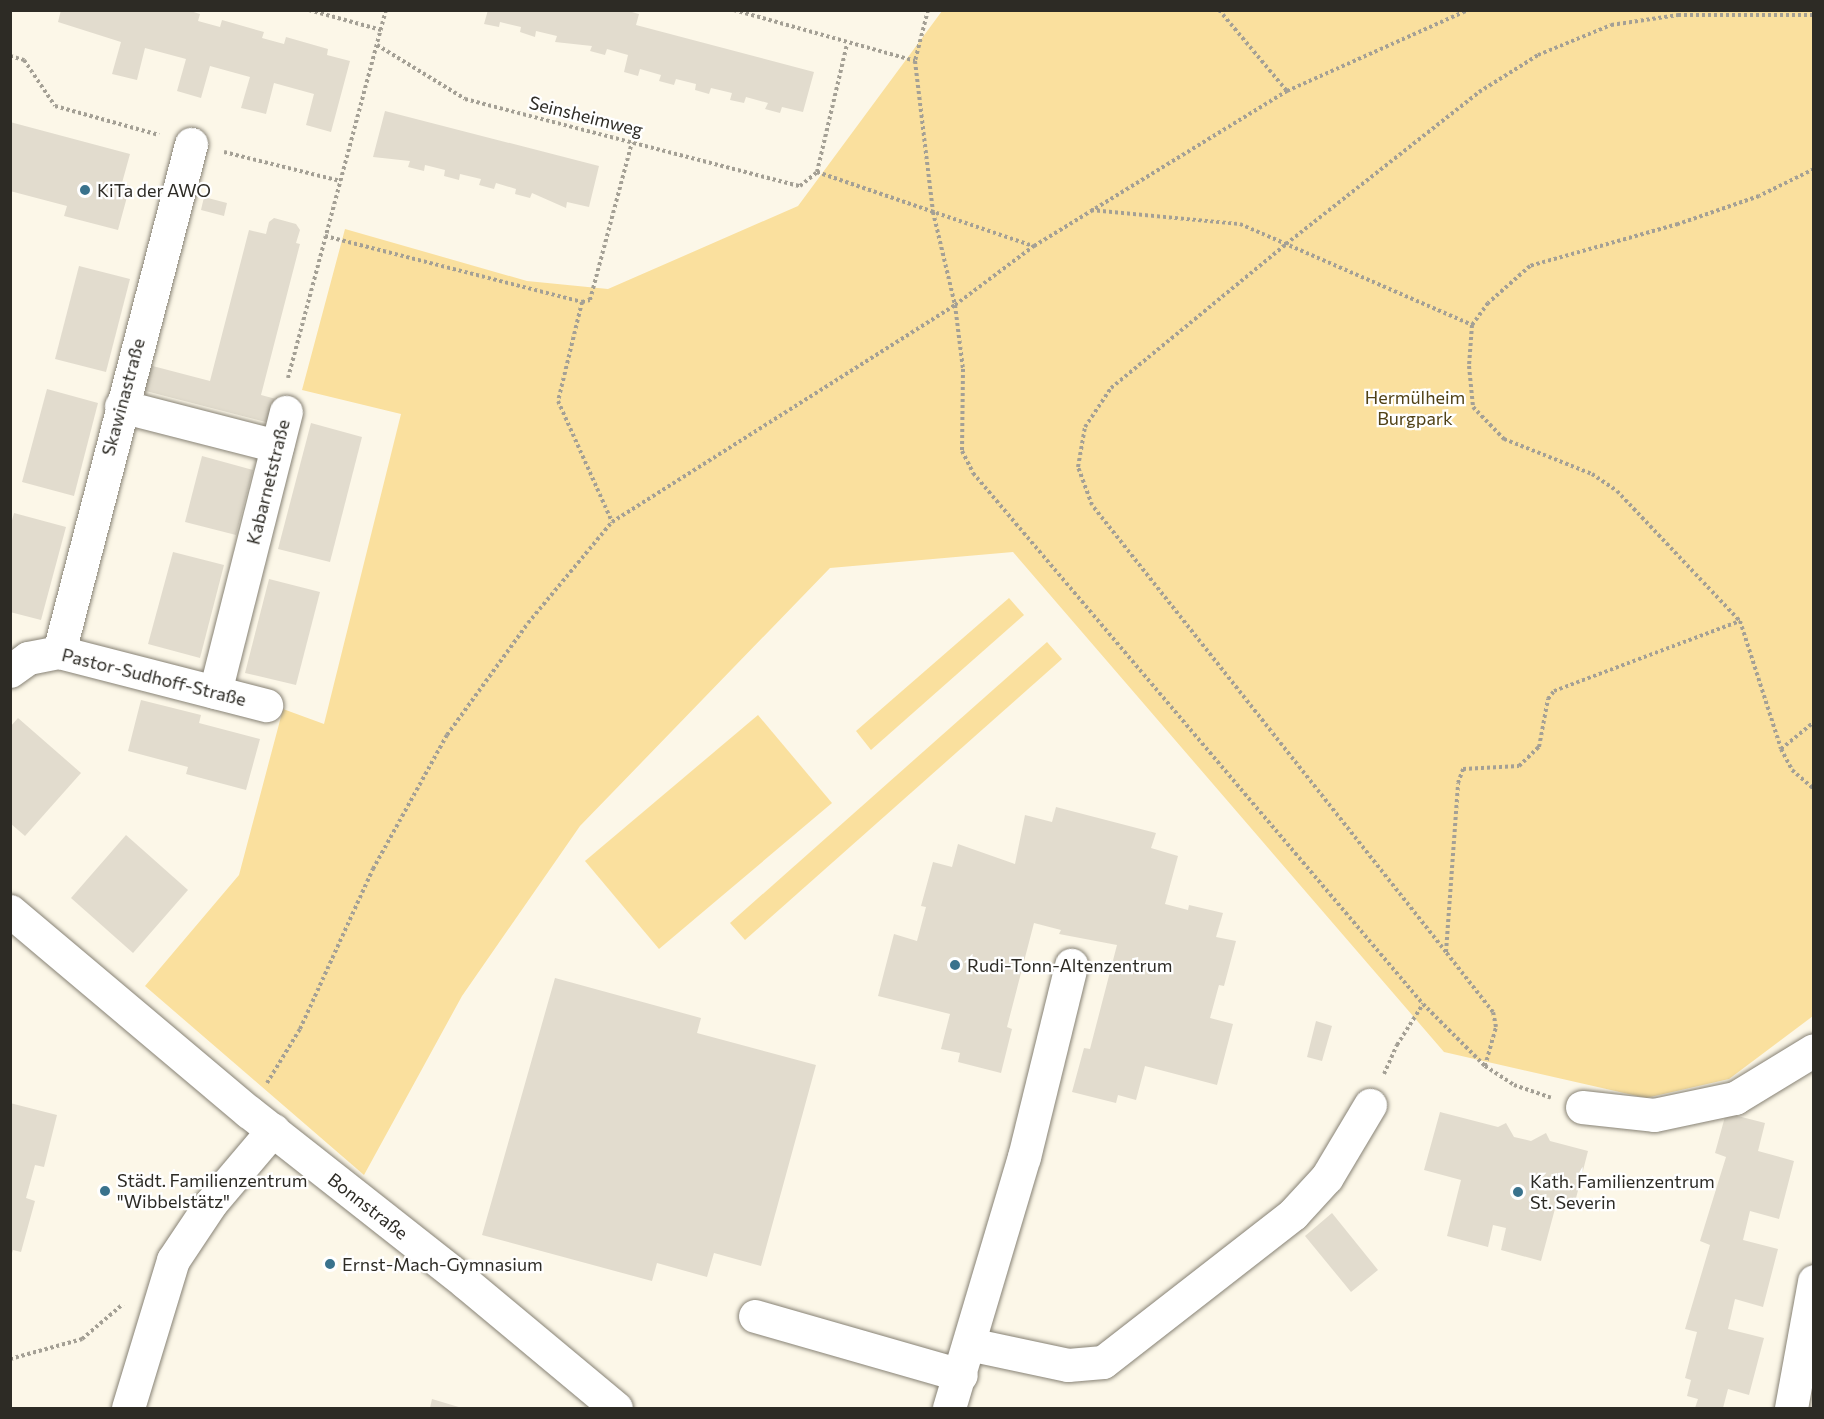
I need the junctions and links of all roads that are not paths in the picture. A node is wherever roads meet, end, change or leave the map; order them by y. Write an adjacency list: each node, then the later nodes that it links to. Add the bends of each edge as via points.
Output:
1 (191, 144): 2 (street, Skawinastraße)
2 (120, 406): 4 (street); 5 (street, Skawinastraße)
3 (286, 412): 4 (street, Kabarnetstraße)
4 (277, 446): 7 (street, Kabarnetstraße)
5 (59, 652): 6 (street, Pastor-Sudhoff-Straße, via 28,658); 7 (street, Pastor-Sudhoff-Straße)
6 (10, 671)
7 (215, 692): 8 (street, Pastor-Sudhoff-Straße)
8 (267, 705)
9 (10, 911): 14 (street, Bonnstraße)
10 (1071, 965): 17 (street, via 1024,1157)
11 (1814, 1050): 13 (street, via 1736,1098 1654,1115)
12 (1370, 1105): 17 (street, via 1327,1177 1293,1214 1103,1362 1068,1365)
13 (1582, 1107)
14 (261, 1121): 18 (street, via 173,1260); 19 (street, Bonnstraße)
15 (1814, 1281): 21 (street)
16 (755, 1316): 17 (street)
17 (965, 1360): 20 (street)
18 (128, 1408)
19 (616, 1408)
20 (949, 1408)
21 (1791, 1408)

